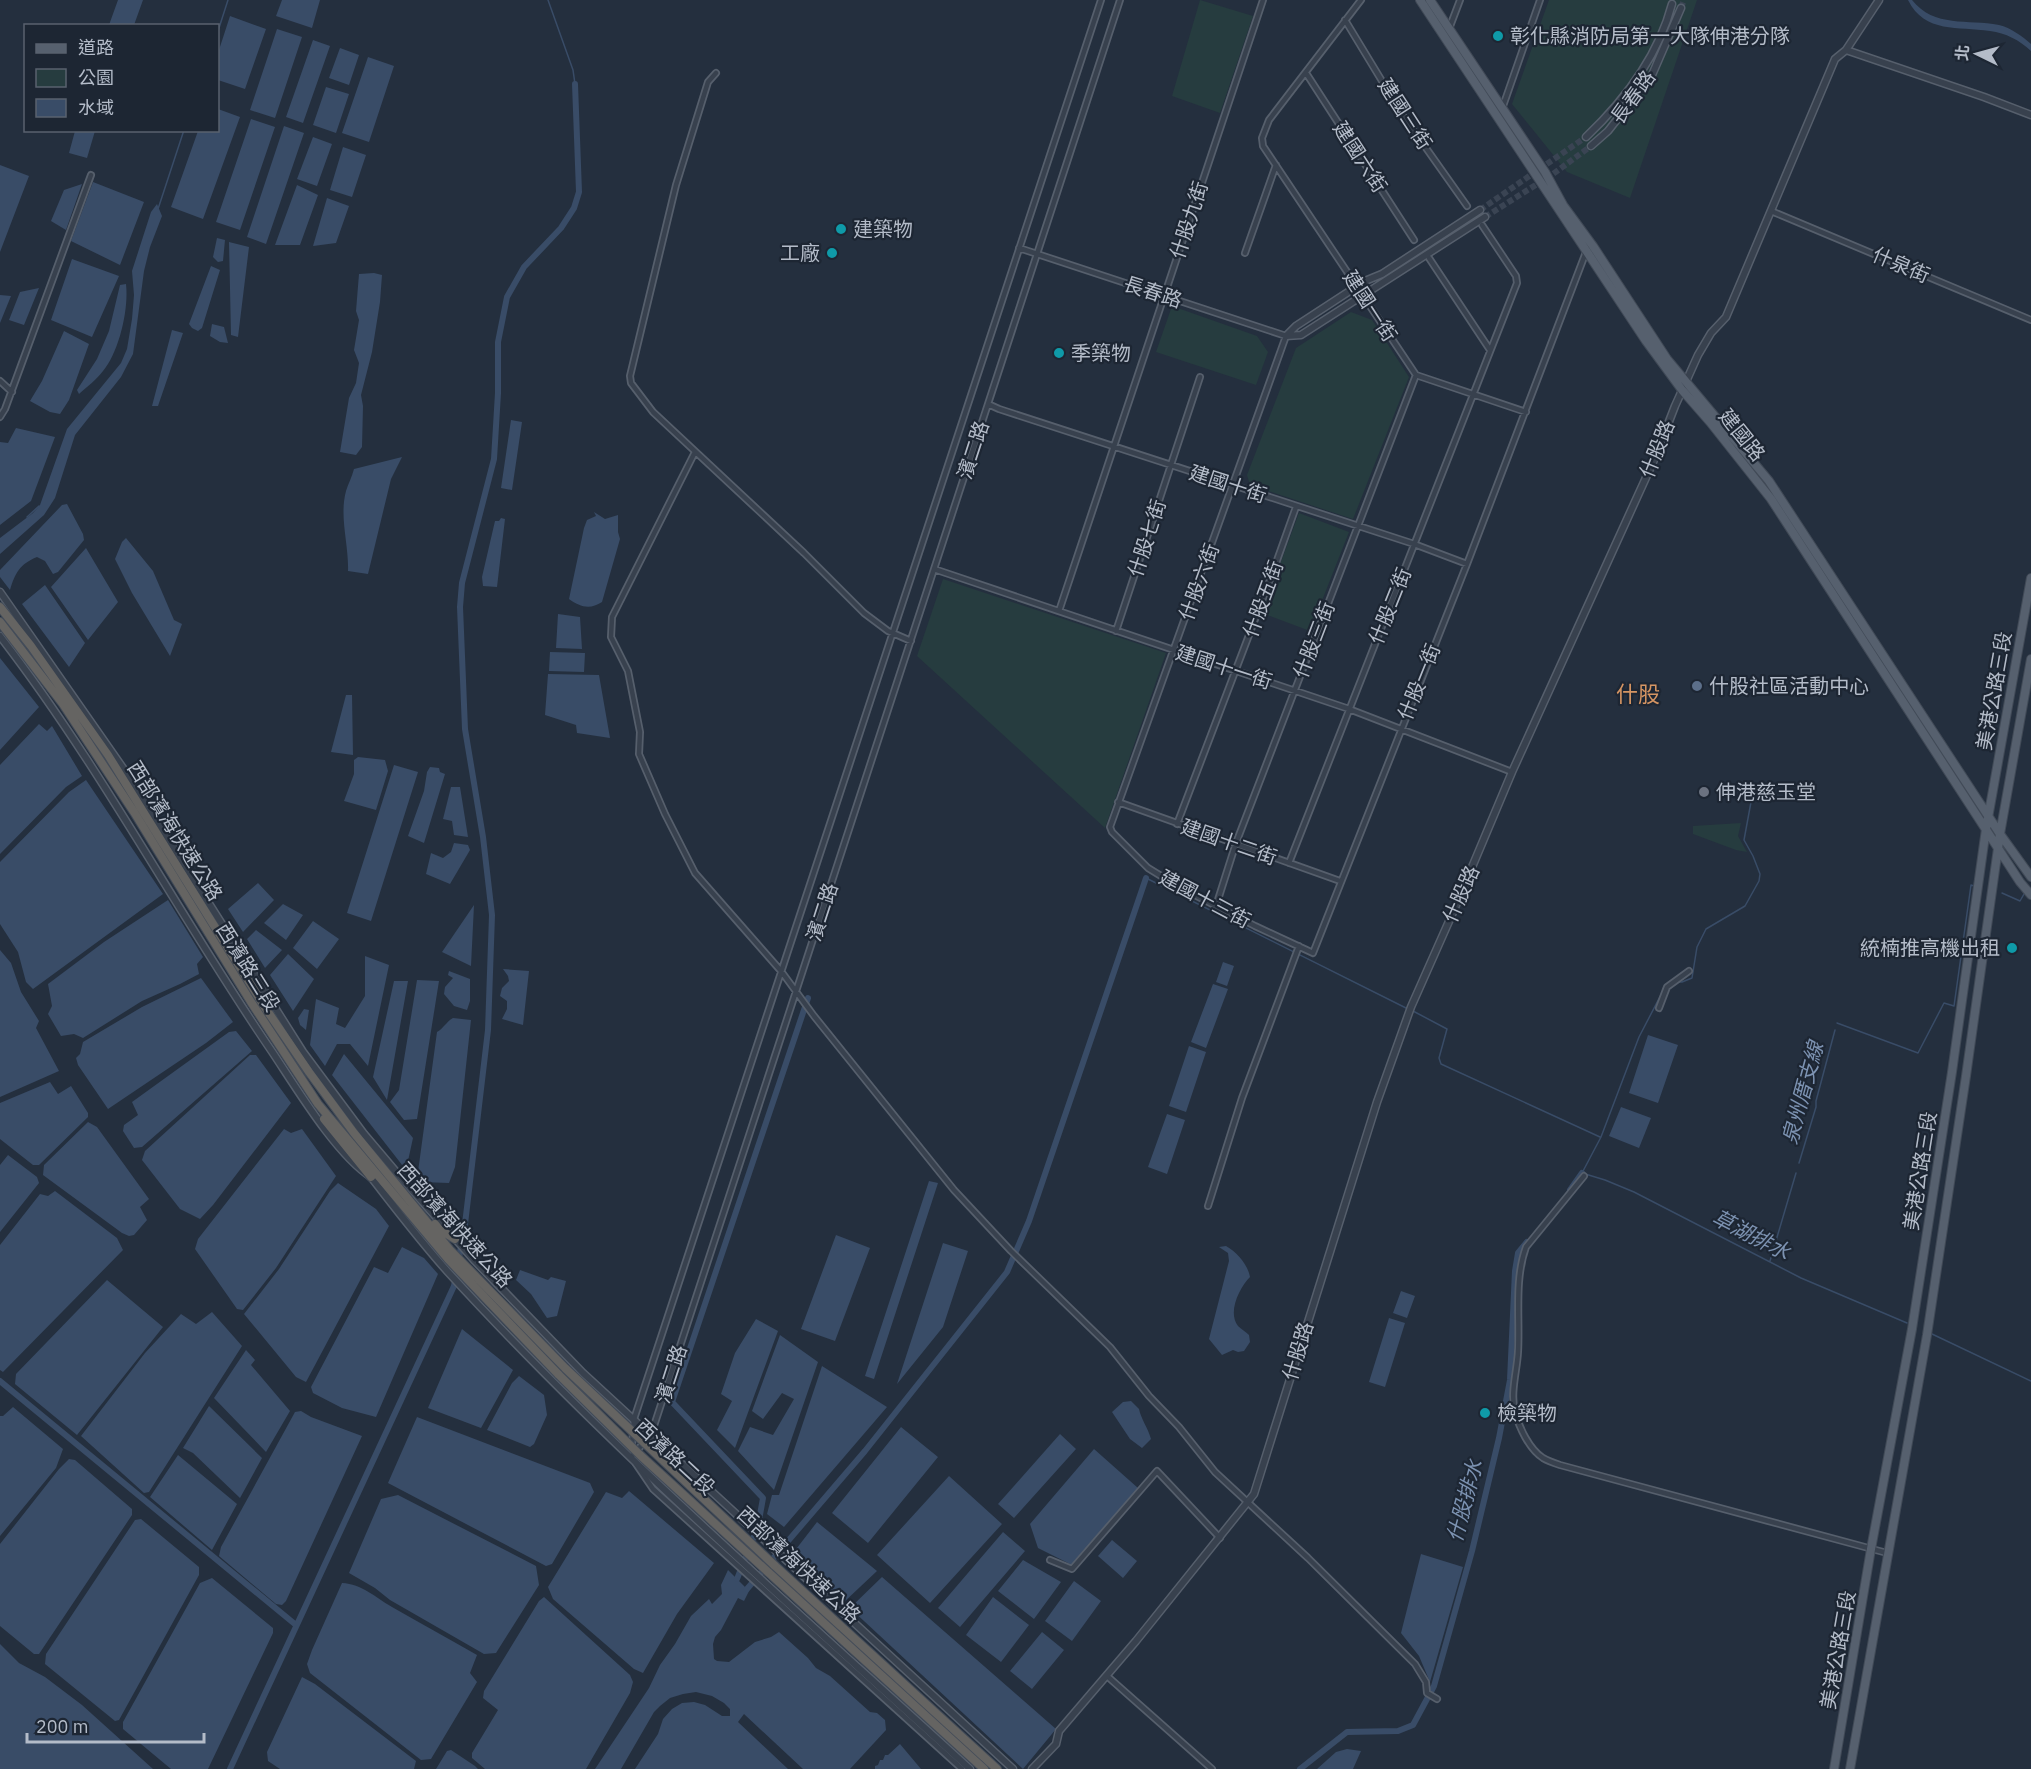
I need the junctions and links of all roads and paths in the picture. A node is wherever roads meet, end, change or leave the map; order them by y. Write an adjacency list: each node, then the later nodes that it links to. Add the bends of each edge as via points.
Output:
1 (1101, 0): 29 (street, 濱二路)
2 (1120, 0): 32 (street, 濱二路)
3 (1263, 0): 36 (street, 什股九街)
4 (1361, 0): 12 (street, 建國一街)
5 (1420, 0): 30 (main road, 建國路)
6 (1431, 0): 13 (main road, 建國路)
7 (1460, 0): 13 (street)
8 (1540, 0): 17 (street)
9 (1879, 0): 14 (street, 什股路)
10 (1672, 4): 19 (street, 長春路, via 1651,59 1625,97)
11 (1681, 8): 20 (street, 長春路, via 1652,75 1608,131)
12 (1345, 20): 16 (street, 建國一街); 23 (street, 建國三街, via 1402,114)
13 (1449, 29): 17 (main road, 建國路)
14 (1846, 50): 18 (street); 25 (street, 什股路, via 1835,59)
15 (716, 73): 51 (street, via 708,82 676,185 630,376 634,389 653,412)
16 (1306, 73): 21 (street, 建國一街, via 1269,120 1262,138); 28 (street, 建國六街)
17 (1502, 109): 42 (main road, 建國路, via 1653,338)
18 (2031, 115)
19 (1586, 137)
20 (1591, 146)
21 (1276, 165): 31 (street); 34 (street, 建國一街)
22 (91, 175): 45 (street)
23 (1467, 206)
24 (1480, 210): 34 (street)
25 (1772, 211): 37 (street, 什泉街); 42 (street, 什股路, via 1726,317 1711,333)
26 (1485, 217): 35 (street)
27 (1482, 225): 39 (street, via 1517,283)
28 (1414, 240)
29 (1019, 248): 32 (street, 長春路); 66 (street, 濱二路)
30 (1586, 251): 44 (main road, 建國路); 48 (street)
31 (1245, 252)
32 (1037, 254): 36 (street, 長春路); 47 (street, 濱二路)
33 (1429, 258): 39 (street)
34 (1358, 287): 35 (street, 建國一街); 38 (street, via 1296,326)
35 (1363, 295): 38 (street, via 1301,335); 40 (street, 建國一街)
36 (1164, 296): 38 (street, 長春路); 50 (street, 什股九街)
37 (2031, 320)
38 (1287, 336): 53 (street, 什股六街)
39 (1490, 350): 46 (street, 什股二街)
40 (1416, 375): 46 (street); 55 (street, 什股三街)
41 (1200, 376): 52 (street, 什股七街)
42 (1687, 380): 44 (street, 什股路); 64 (main road, 建國路, via 1769,481)
43 (0, 381): 45 (street)
44 (1682, 390): 64 (main road, 建國路, via 1771,499); 75 (street, 什股路)
45 (12, 392): 49 (street)
46 (1473, 395): 48 (street); 56 (street, 什股二街)
47 (988, 404): 50 (street, 建國十街); 58 (street, 濱二路)
48 (1526, 412): 57 (street, 什股一街)
49 (0, 417)
50 (1115, 447): 52 (street, 建國十街); 62 (street, 什股九街)
51 (695, 452): 66 (street, via 864,613); 91 (street, via 612,617 611,637 628,670 640,732 639,754 679,844 694,873)
52 (1171, 465): 53 (street, 建國十街); 65 (street, 什股七街)
53 (1234, 485): 54 (street, 建國十街); 69 (street, 什股六街)
54 (1296, 507): 55 (street, 建國十街); 71 (street, 什股五街)
55 (1358, 527): 56 (street, 建國十街); 72 (street, 什股三街)
56 (1414, 544): 57 (street, 建國十街); 73 (street, 什股二街)
57 (1467, 564): 74 (street, 什股一街)
58 (934, 569): 62 (street, 建國十一街); 68 (street, 濱二路)
59 (2031, 578): 77 (main road, 美港公路三段)
60 (0, 592): 100 (street, 西濱路三段, via 124,771 303,1052 364,1134)
61 (0, 607): 96 (highway, 西部濱海快速公路, via 108,755 264,1006)
62 (1059, 611): 65 (street, 建國十一街)
63 (0, 622): 95 (highway, 西部濱海快速公路, via 63,704)
64 (1860, 629): 77 (main road, 建國路); 80 (main road, 建國路)
65 (1116, 631): 69 (street, 建國十一街)
66 (892, 634): 68 (street); 91 (street, 濱二路)
67 (0, 636): 98 (street, 西濱路三段, via 106,787 288,1076 358,1169)
68 (911, 641): 93 (street, 濱二路)
69 (1174, 650): 71 (street, 建國十一街); 76 (street, 什股六街)
70 (2031, 659): 81 (main road, 美港公路三段)
71 (1235, 672): 72 (street, 建國十一街); 78 (street, 什股五街)
72 (1294, 690): 73 (street, 建國十一街); 82 (street, 什股三街)
73 (1349, 709): 74 (street, 建國十一街); 84 (street, 什股二街)
74 (1400, 729): 75 (street, 建國十一街); 86 (street, 什股一街)
75 (1512, 772): 107 (street, 什股路, via 1411,1007 1377,1102 1254,1494)
76 (1118, 802): 78 (street, 建國十二街); 79 (street, 什股六街)
77 (1988, 816): 80 (main road, 美港公路三段); 81 (main road, 建國路)
78 (1177, 824): 82 (street, 建國十二街)
79 (1110, 827): 88 (street, 建國十三街, via 1148,868)
80 (1986, 829): 83 (main road, 建國路); 109 (main road, 美港公路三段, via 1912,1329)
81 (2000, 834): 83 (main road, 美港公路三段); 85 (main road, 建國路)
82 (1236, 843): 84 (street, 建國十二街); 88 (street, 什股三街)
83 (1998, 847): 87 (main road, 建國路); 110 (main road, 美港公路三段, via 1930,1312)
84 (1289, 862): 86 (street, 建國十二街)
85 (2031, 878)
86 (1340, 881): 90 (street, 什股一街)
87 (2031, 895)
88 (1216, 906): 89 (street, 建國十三街)
89 (1299, 946): 90 (street, 建國十三街); 99 (street, via 1242,1098)
90 (1313, 953)
91 (782, 970): 93 (street); 104 (street, 濱二路)
92 (1689, 971): 94 (street, via 1667,987)
93 (796, 990): 105 (street, 濱二路); 107 (street, via 954,1190 1110,1347 1215,1472)
94 (1659, 1008)
95 (318, 1104): 98 (highway, via 325,1121); 103 (highway, 西部濱海快速公路, via 448,1259)
96 (354, 1133): 100 (highway, via 369,1145 439,1229); 103 (highway, 西部濱海快速公路, via 450,1250)
97 (1584, 1176): 109 (street, via 1527,1248 1522,1260 1514,1410 1535,1451 1560,1465)
98 (370, 1177): 102 (street, 西濱路三段)
99 (1208, 1206)
100 (455, 1239): 101 (street, 西濱路三段)
101 (475, 1261): 104 (street, 西濱路二段)
102 (446, 1270): 106 (street, 西濱路二段)
103 (562, 1372): 112 (highway, 西部濱海快速公路, bridge); 118 (highway, 西部濱海快速公路, bridge)
104 (634, 1419): 105 (street, 西濱路二段); 106 (street, 濱二路)
105 (651, 1435): 106 (street, 濱二路); 119 (street, 西濱路二段)
106 (631, 1457): 112 (street, 西濱路二段, via 726,1550)
107 (1247, 1501): 108 (street, 什股路); 114 (street, via 1415,1664 1426,1682 1427,1693)
108 (1220, 1538): 111 (street, via 1157,1471 1072,1569); 113 (street, 什股路)
109 (1872, 1549): 110 (street); 122 (main road, 美港公路三段)
110 (1887, 1553): 123 (main road, 美港公路三段)
111 (1050, 1560)
112 (763, 1579): 115 (street); 116 (street, 西濱路二段); 117 (highway, 西部濱海快速公路)
113 (1107, 1676): 120 (street, 什股路); 121 (street)
114 (1437, 1699)
115 (962, 1769)
116 (970, 1769)
117 (984, 1769)
118 (996, 1769)
119 (1013, 1769)
120 (1032, 1769)
121 (1212, 1769)
122 (1834, 1769)
123 (1850, 1769)

